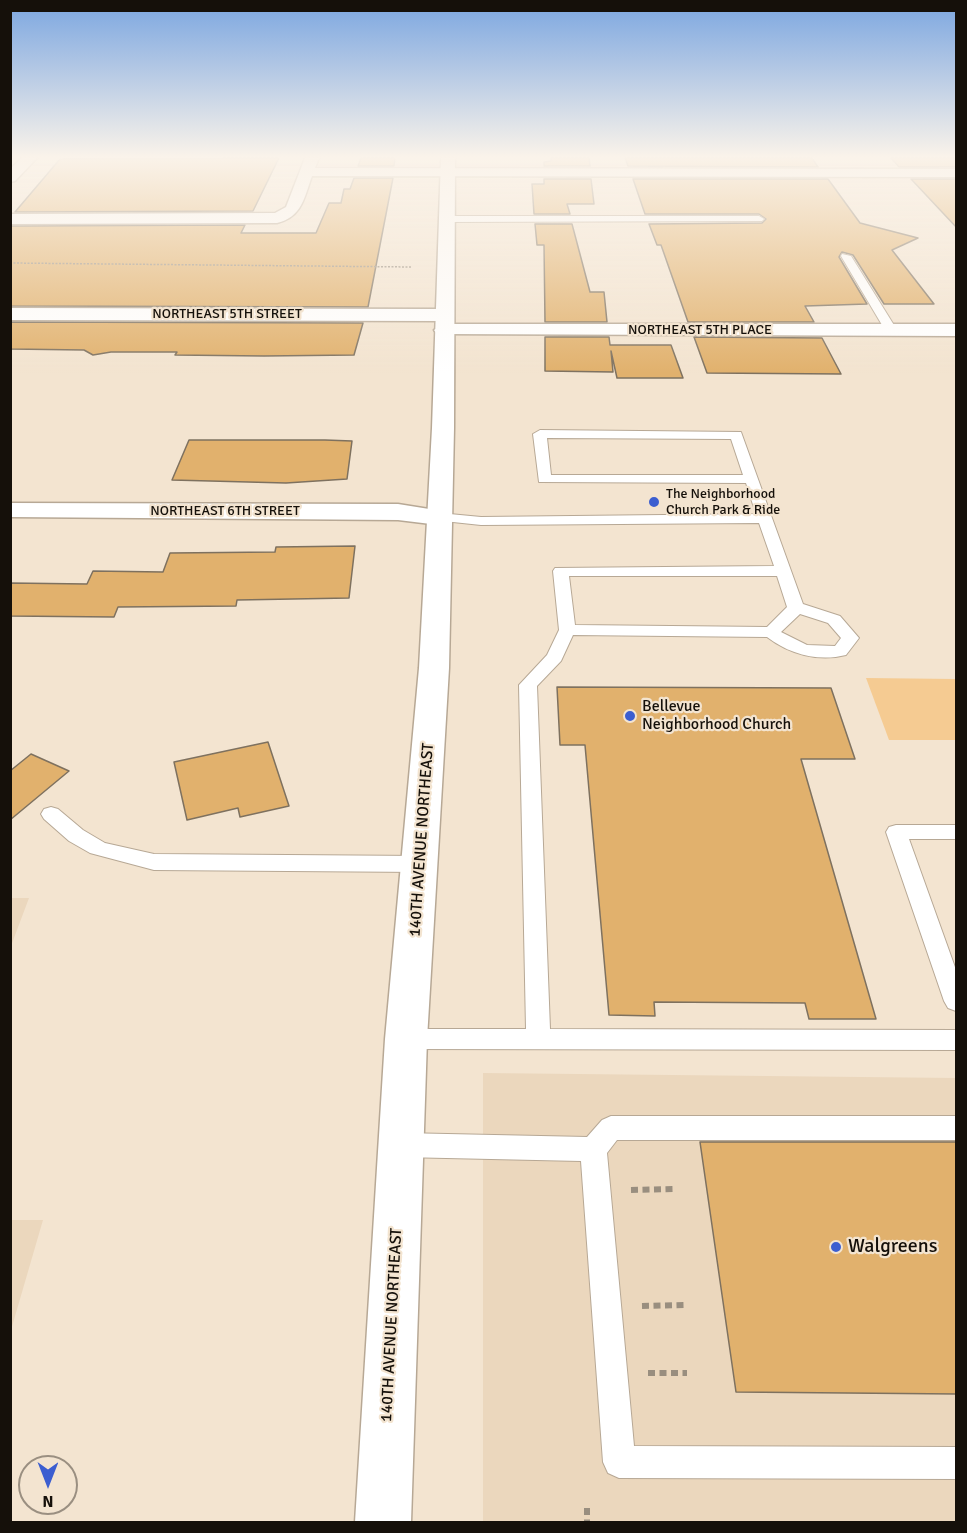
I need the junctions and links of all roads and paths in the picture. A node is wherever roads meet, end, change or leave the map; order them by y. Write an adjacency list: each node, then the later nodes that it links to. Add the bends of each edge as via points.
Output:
1 (446, 230): 6 (street, 140TH AVENUE NORTHEAST)
2 (846, 256): 7 (lane)
3 (10, 263): 4 (path)
4 (412, 267)
5 (10, 314): 6 (street, NORTHEAST 5TH STREET)
6 (444, 322): 7 (street, NORTHEAST 5TH PLACE); 11 (street, 140TH AVENUE NORTHEAST)
7 (891, 330): 8 (street, NORTHEAST 5TH PLACE)
8 (957, 330)
9 (750, 478): 9 (lane, via 736,435 540,434 544,478); 12 (lane)
10 (10, 510): 11 (street, NORTHEAST 6TH STREET, via 398,512)
11 (439, 517): 12 (lane, via 481,521); 19 (street, 140TH AVENUE NORTHEAST)
12 (766, 518): 13 (lane)
13 (785, 571): 14 (lane); 15 (lane, via 561,571)
14 (796, 608): 16 (lane); 16 (lane, via 822,613 843,624 850,638 840,651 816,654 788,645)
15 (567, 630): 16 (lane); 21 (lane, via 555,657 528,685)
16 (771, 632)
17 (51, 813): 19 (lane, via 77,839 110,854 153,862)
18 (957, 832): 20 (lane, via 896,832)
19 (421, 864): 22 (street, 140TH AVENUE NORTHEAST)
20 (957, 1001)
21 (538, 1038): 22 (lane); 23 (lane)
22 (406, 1039): 25 (street, 140TH AVENUE NORTHEAST)
23 (957, 1040)
24 (957, 1128): 26 (lane, via 611,1128)
25 (401, 1145): 26 (lane); 35 (street, 140TH AVENUE NORTHEAST)
26 (592, 1149): 33 (lane, via 620,1462)
27 (675, 1189): 28 (path)
28 (630, 1190)
29 (687, 1305): 30 (path)
30 (642, 1306)
31 (647, 1373): 32 (path)
32 (687, 1373)
33 (957, 1463)
34 (587, 1508): 36 (path)
35 (383, 1522)
36 (587, 1522)

